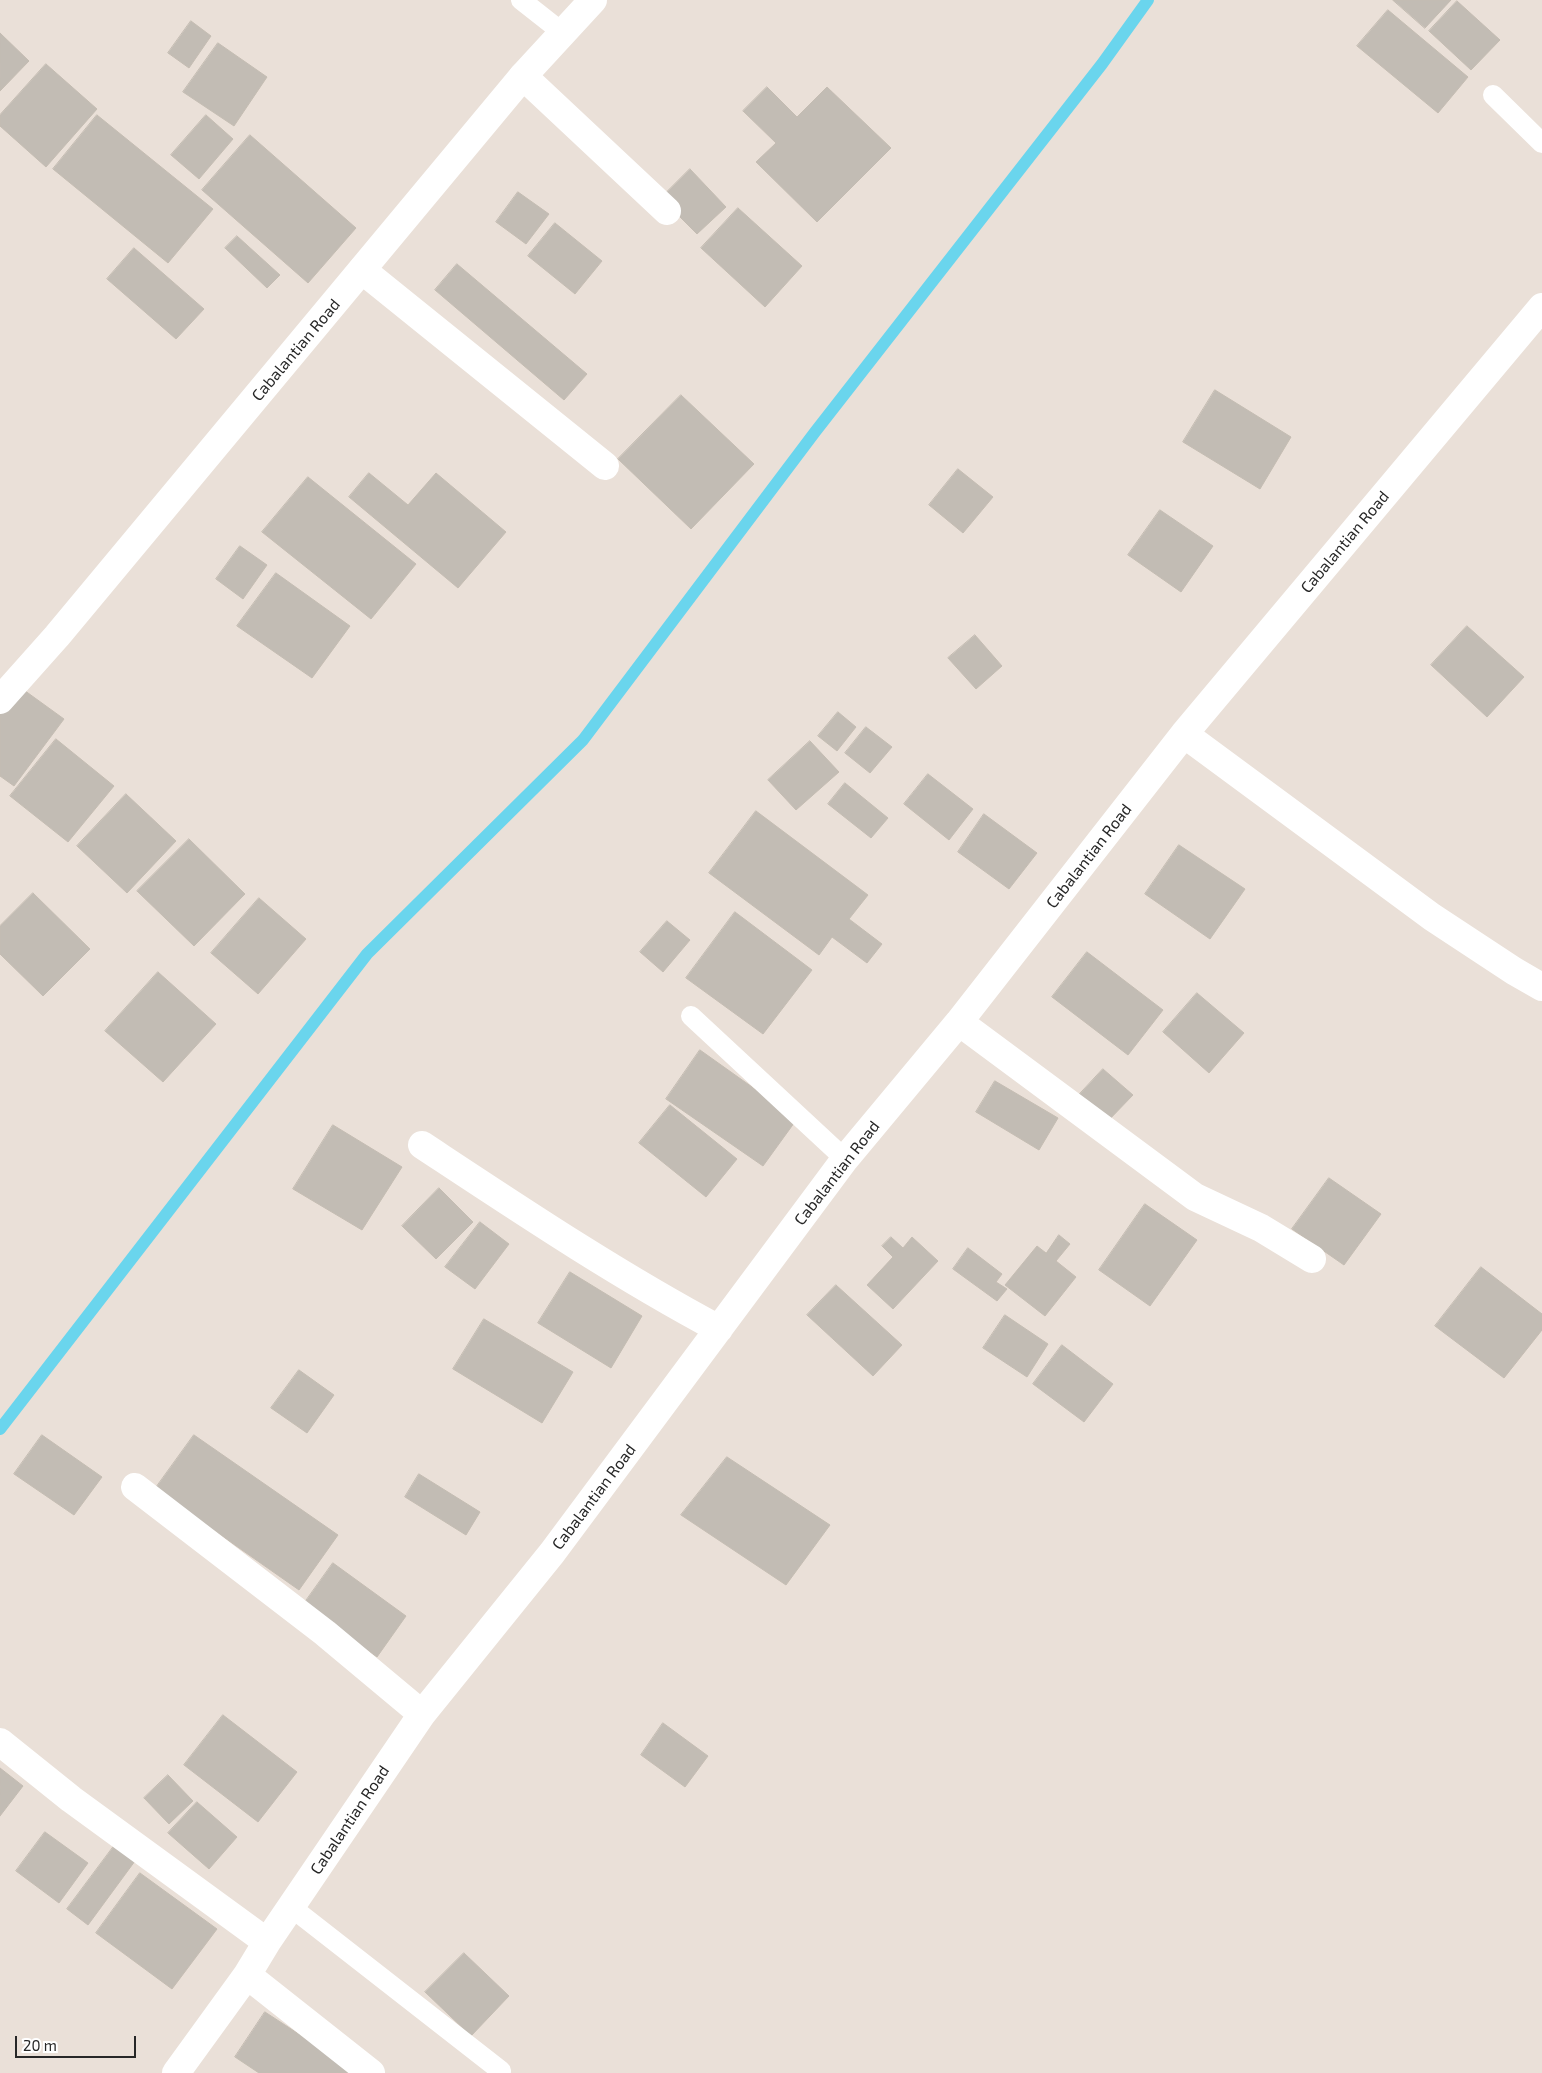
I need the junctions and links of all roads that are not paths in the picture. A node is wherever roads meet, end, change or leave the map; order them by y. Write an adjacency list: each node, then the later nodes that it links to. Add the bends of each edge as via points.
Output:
1 (520, 0): 3 (lane)
2 (593, 0): 3 (street, Cabalantian Road)
3 (563, 33): 4 (street, Cabalantian Road)
4 (524, 76): 7 (street); 8 (street, Cabalantian Road)
5 (1493, 94): 6 (lane)
6 (1542, 142)
7 (666, 211)
8 (362, 270): 10 (street); 11 (street, Cabalantian Road)
9 (1542, 307): 12 (street, Cabalantian Road)
10 (605, 466)
11 (0, 700)
12 (1184, 734): 13 (street, via 1432,917); 15 (street, Cabalantian Road)
13 (1542, 987)
14 (691, 1016): 17 (lane)
15 (959, 1022): 17 (street, Cabalantian Road); 18 (street, via 1194,1197 1261,1228)
16 (422, 1145): 19 (street, via 578,1248)
17 (845, 1159): 19 (street, Cabalantian Road)
18 (1312, 1258)
19 (718, 1330): 21 (street, Cabalantian Road, via 552,1553)
20 (135, 1487): 21 (street, via 325,1633)
21 (422, 1714): 23 (street, Cabalantian Road)
22 (0, 1742): 24 (street, via 71,1799)
23 (291, 1907): 24 (street, Cabalantian Road); 26 (lane)
24 (267, 1942): 25 (street, Cabalantian Road)
25 (247, 1975): 27 (street, Cabalantian Road); 28 (street)
26 (501, 2071)
27 (176, 2073)
28 (371, 2073)

